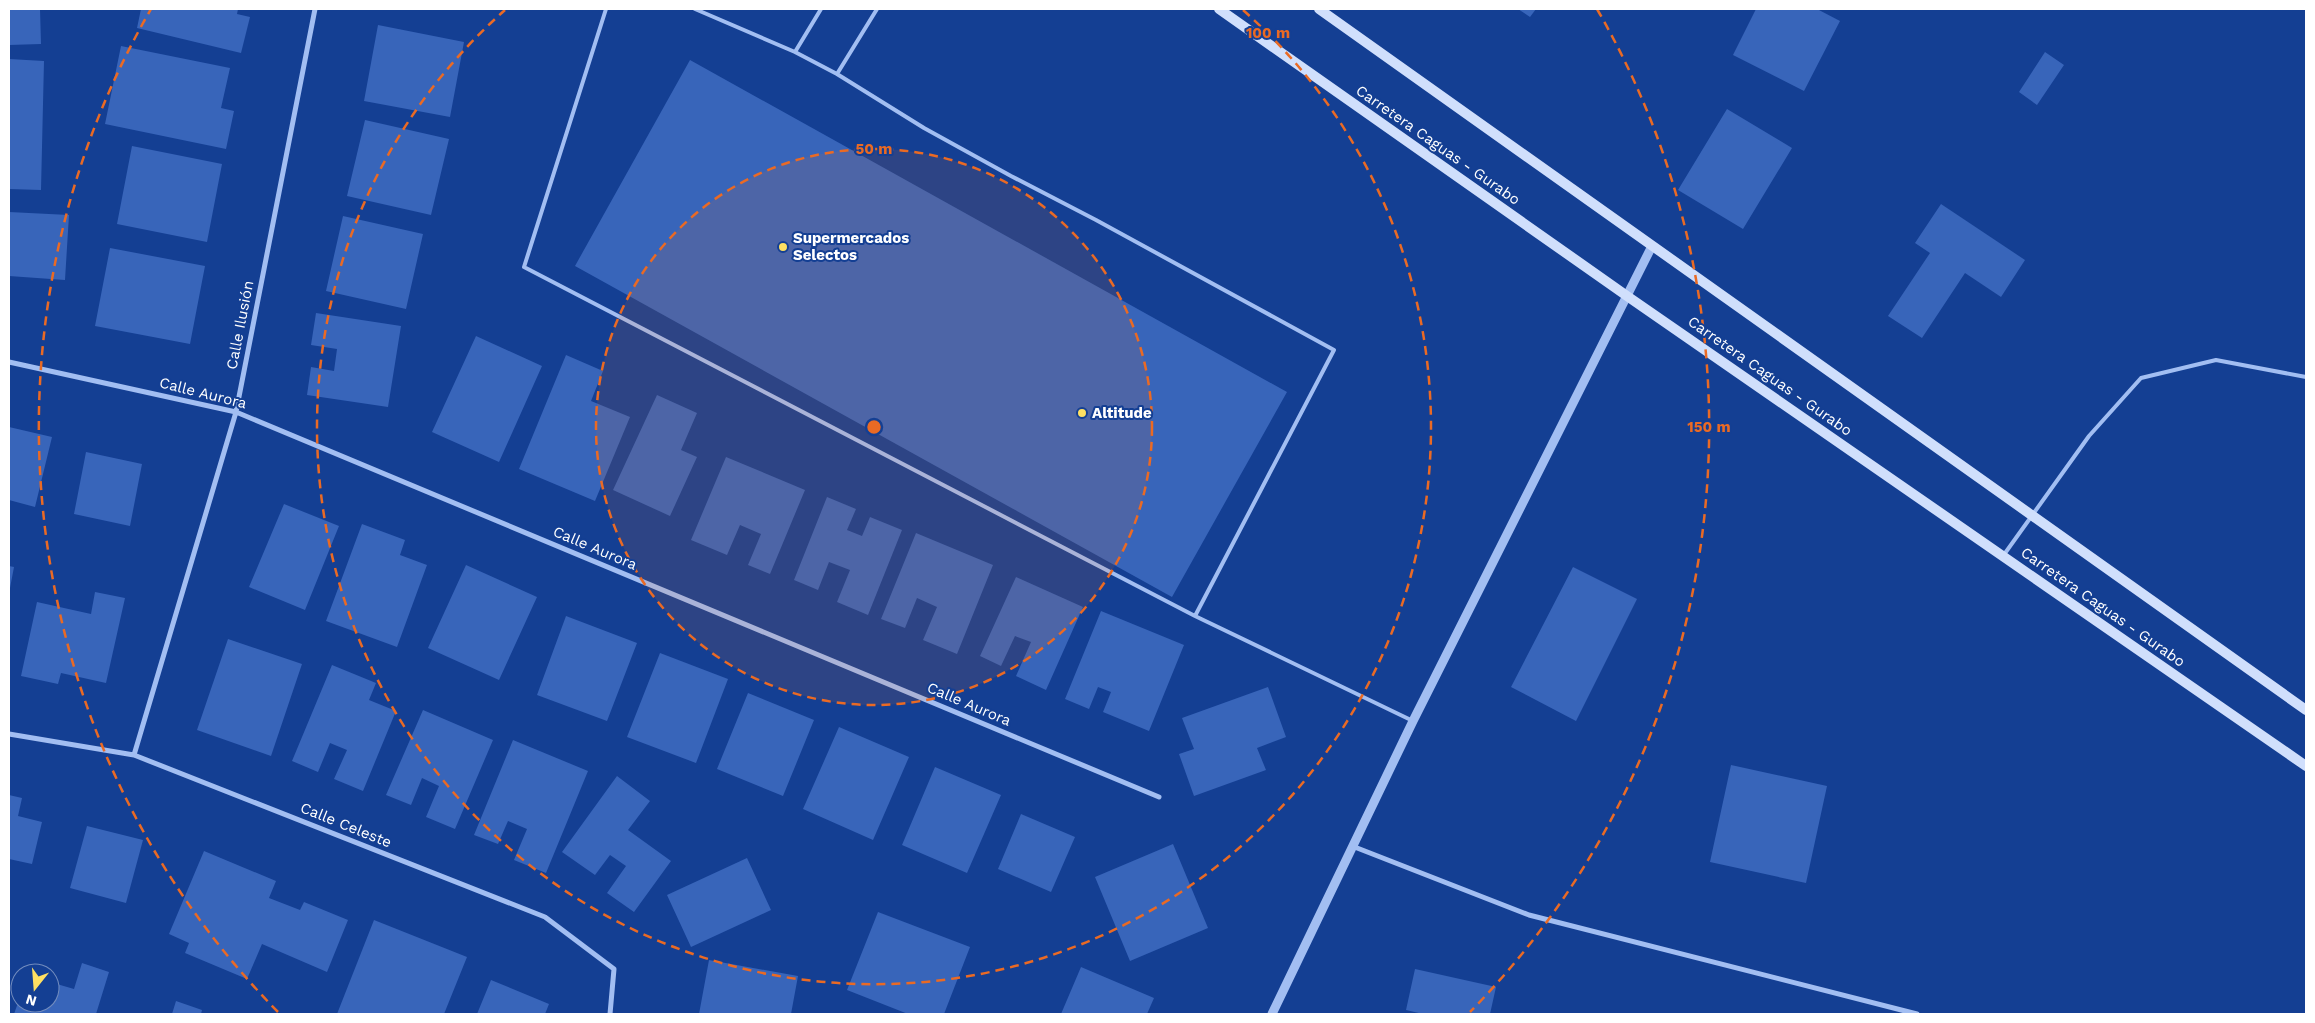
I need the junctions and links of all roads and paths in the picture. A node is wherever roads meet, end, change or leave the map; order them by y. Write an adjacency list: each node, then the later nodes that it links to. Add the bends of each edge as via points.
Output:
1 (315, 9): 14 (street, Calle Ilusión)
2 (606, 9): 17 (lane, via 524,267)
3 (695, 9): 8 (lane)
4 (821, 9): 8 (lane)
5 (877, 9): 9 (lane)
6 (1219, 9): 11 (main road, Carretera Caguas - Gurabo)
7 (1319, 9): 10 (main road)
8 (795, 52): 9 (lane)
9 (837, 74): 17 (lane, via 924,128 1334,350)
10 (1652, 246): 11 (street); 15 (main road)
11 (1627, 296): 16 (main road, Carretera Caguas - Gurabo); 19 (street)
12 (9, 362): 14 (street, Calle Aurora)
13 (2306, 377): 15 (lane, via 2216,360 2141,378 2089,436)
14 (236, 412): 21 (street, Calle Ilusión); 23 (street, Calle Aurora)
15 (2032, 516): 16 (lane); 18 (main road)
16 (2003, 556): 22 (main road, Carretera Caguas - Gurabo)
17 (1195, 616): 19 (lane)
18 (2306, 710)
19 (1413, 721): 24 (street)
20 (9, 734): 21 (street, Calle Celeste)
21 (134, 755): 25 (street, Calle Celeste, via 545,918 614,970)
22 (2306, 766)
23 (1159, 797)
24 (1351, 846): 26 (street); 27 (street, via 1529,915)
25 (611, 1014)
26 (1272, 1014)
27 (1917, 1014)

